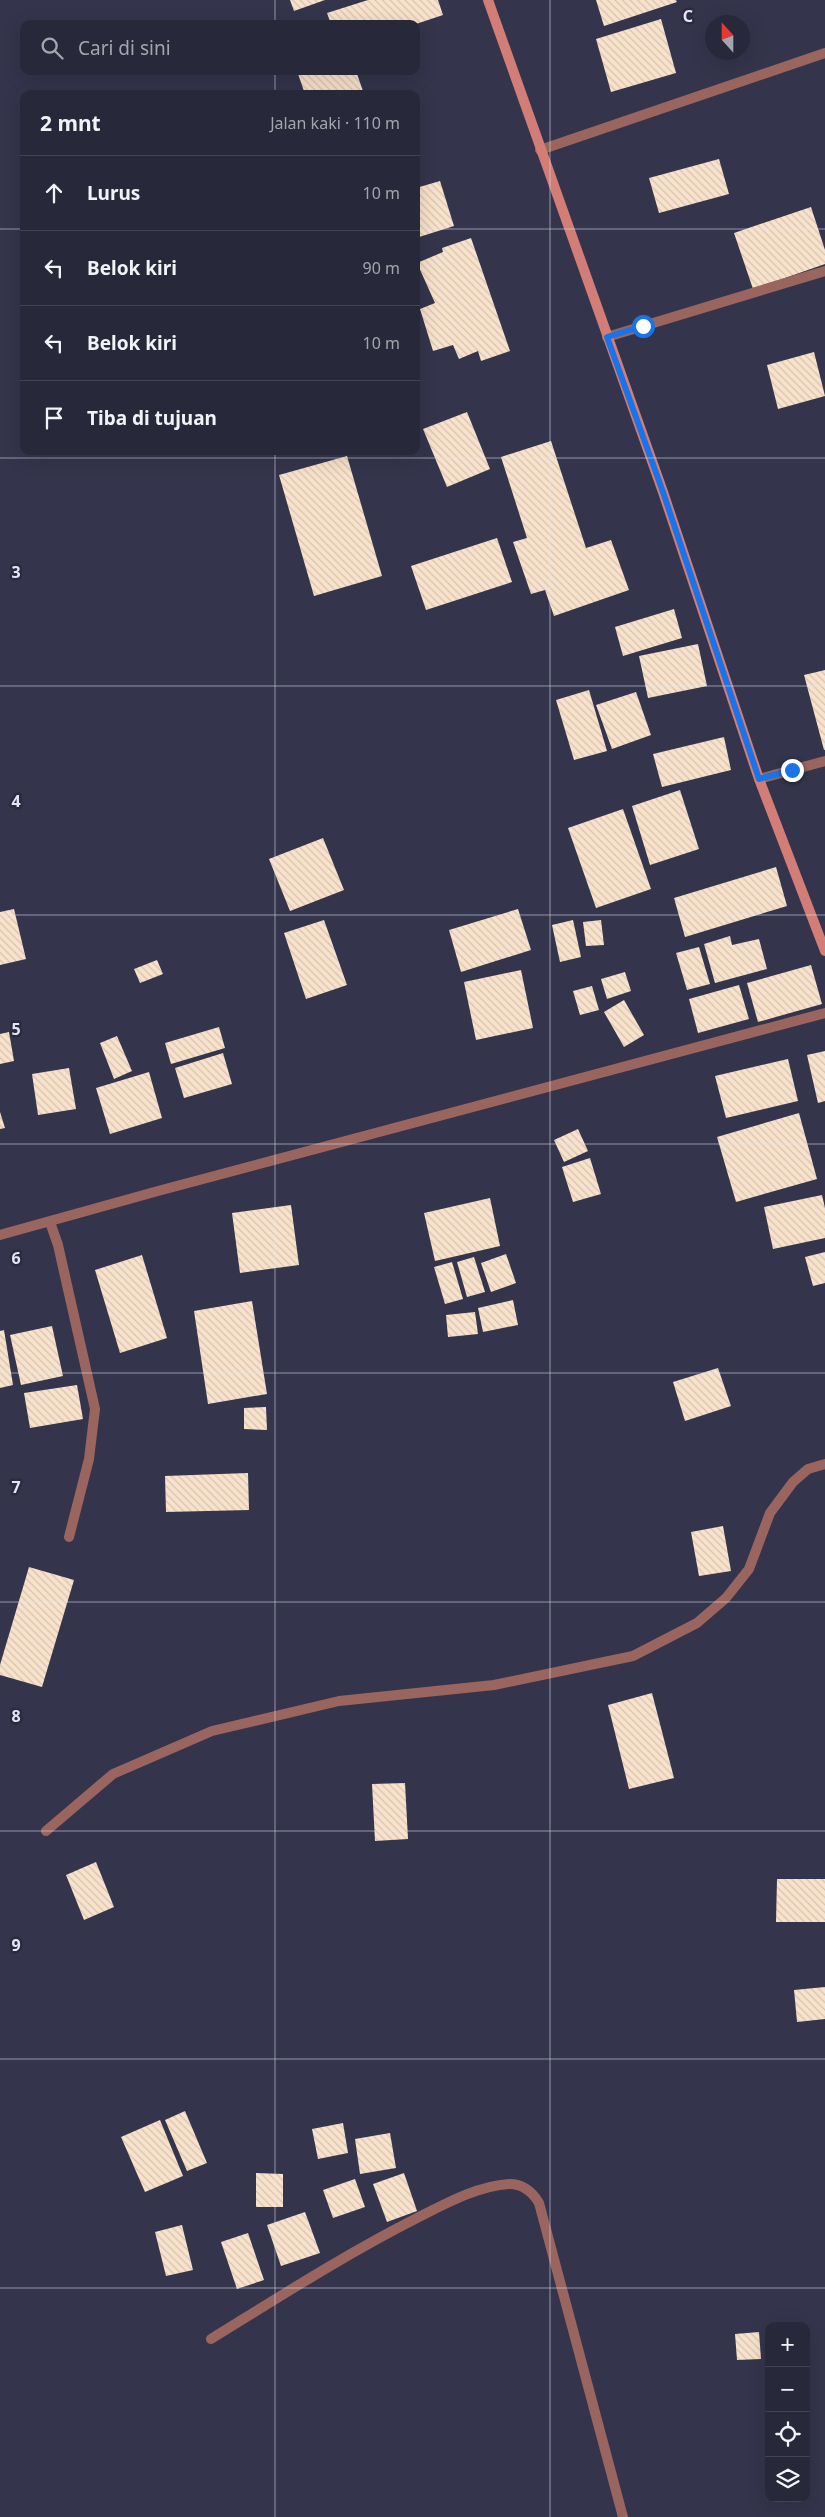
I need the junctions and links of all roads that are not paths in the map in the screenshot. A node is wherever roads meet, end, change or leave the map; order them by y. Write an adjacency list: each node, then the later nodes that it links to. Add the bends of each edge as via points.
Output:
1 (488, 0): 3 (main road)
2 (825, 54): 3 (street)
3 (540, 150): 5 (main road)
4 (825, 271): 5 (street)
5 (607, 337): 7 (main road)
6 (825, 761): 7 (street)
7 (759, 779): 8 (main road)
8 (825, 952)
9 (825, 1013): 10 (street)
10 (50, 1222): 11 (street); 13 (street, via 95,1409 89,1459)
11 (0, 1235)
12 (825, 1464): 14 (street, via 808,1469 793,1482 770,1512 749,1569 726,1598 697,1623 633,1656 494,1685 338,1701 212,1731 113,1774)
13 (69, 1537)
14 (46, 1831)
15 (211, 2339): 16 (street, via 365,2244 449,2202 483,2189 510,2184 525,2187 539,2203)
16 (622, 2517)

